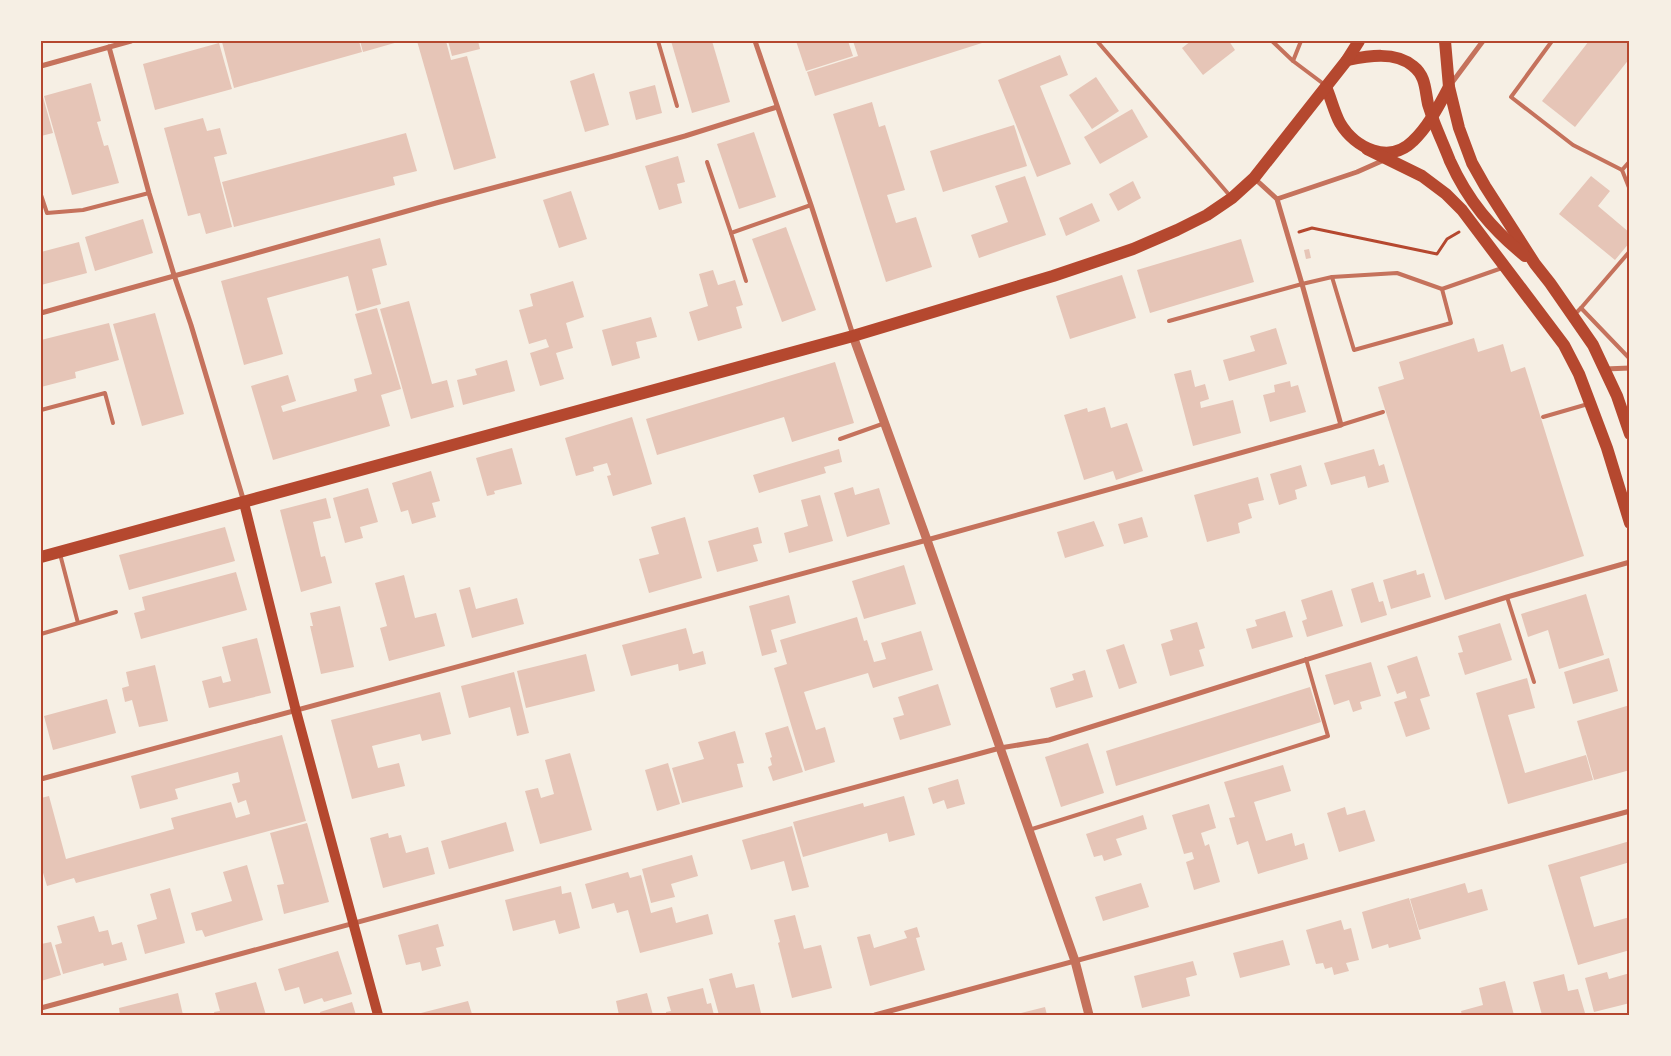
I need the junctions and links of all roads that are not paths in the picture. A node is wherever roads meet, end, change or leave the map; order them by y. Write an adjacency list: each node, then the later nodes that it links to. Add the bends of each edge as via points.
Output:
1 (130, 41): 11 (street)
2 (658, 41): 18 (lane)
3 (755, 41): 19 (street)
4 (1097, 41): 32 (lane)
5 (1272, 41): 13 (lane)
6 (1301, 41): 13 (lane)
7 (1359, 41): 12 (main road)
8 (1445, 41): 16 (main road)
9 (1483, 41): 16 (street)
10 (1552, 41): 27 (lane, via 1511,97 1573,145)
11 (110, 47): 14 (street); 30 (street)
12 (1347, 60): 15 (main road); 17 (main road, via 1380,56 1413,65 1427,89)
13 (1293, 61): 15 (lane)
14 (41, 66)
15 (1326, 87): 22 (main road, via 1339,122 1357,143); 28 (main road)
16 (1449, 87): 20 (main road); 37 (main road, via 1472,163)
17 (1428, 104): 20 (main road); 21 (main road)
18 (677, 106)
19 (777, 107): 34 (street); 39 (street, via 610,158)
20 (1432, 117): 21 (main road); 37 (main road, via 1451,163 1483,216)
21 (1420, 133): 23 (main road)
22 (1367, 149): 23 (main road, via 1380,153); 24 (main road)
23 (1400, 150): 24 (street)
24 (1385, 159): 33 (street); 38 (main road, via 1422,176 1446,194)
25 (1630, 161): 27 (lane)
26 (707, 162): 35 (lane)
27 (1622, 170): 29 (lane)
28 (1254, 178): 32 (main road); 33 (street)
29 (1630, 190)
30 (149, 193): 31 (lane, via 83,210 47,213); 39 (street)
31 (41, 195)
32 (1232, 198): 47 (main road, via 1192,223 1133,249)
33 (1277, 199): 42 (street)
34 (811, 205): 35 (lane); 47 (street)
35 (731, 233): 41 (lane)
36 (1630, 251): 44 (lane)
37 (1535, 264): 44 (main road)
38 (1506, 266): 43 (lane); 51 (main road, via 1564,346)
39 (174, 275): 45 (street); 60 (street)
40 (1332, 277): 42 (lane); 43 (lane, via 1398,273); 43 (lane, via 1354,350 1452,323)
41 (746, 281)
42 (1302, 284): 46 (lane); 57 (street)
43 (1442, 288)
44 (1577, 312): 48 (lane); 50 (main road)
45 (41, 314)
46 (1169, 321)
47 (853, 336): 56 (street); 60 (main road)
48 (1630, 359)
49 (1630, 368): 50 (street)
50 (1605, 369): 58 (main road)
51 (1590, 404): 54 (lane); 61 (main road)
52 (41, 410): 55 (lane, via 105,393)
53 (1383, 412): 57 (lane)
54 (1543, 417)
55 (113, 423)
56 (885, 423): 59 (lane); 62 (street)
57 (1341, 425): 62 (street)
58 (1630, 434)
59 (840, 439)
60 (244, 503): 63 (main road); 72 (main road)
61 (1630, 523)
62 (927, 540): 72 (street); 73 (street)
63 (60, 552): 64 (main road); 68 (lane)
64 (41, 557)
65 (1630, 562): 66 (street)
66 (1507, 597): 70 (street); 71 (lane)
67 (116, 612): 68 (lane)
68 (78, 623): 69 (lane)
69 (41, 634)
70 (1306, 659): 73 (street, via 1049,740); 76 (lane, via 1328,736)
71 (1534, 682)
72 (296, 711): 74 (street); 77 (main road)
73 (1000, 748): 76 (street); 77 (street)
74 (41, 779)
75 (1630, 811): 78 (street)
76 (1029, 830): 78 (street)
77 (352, 924): 79 (street); 80 (main road)
78 (1075, 961): 81 (street); 82 (street)
79 (41, 1008)
80 (378, 1015)
81 (875, 1015)
82 (1089, 1015)

